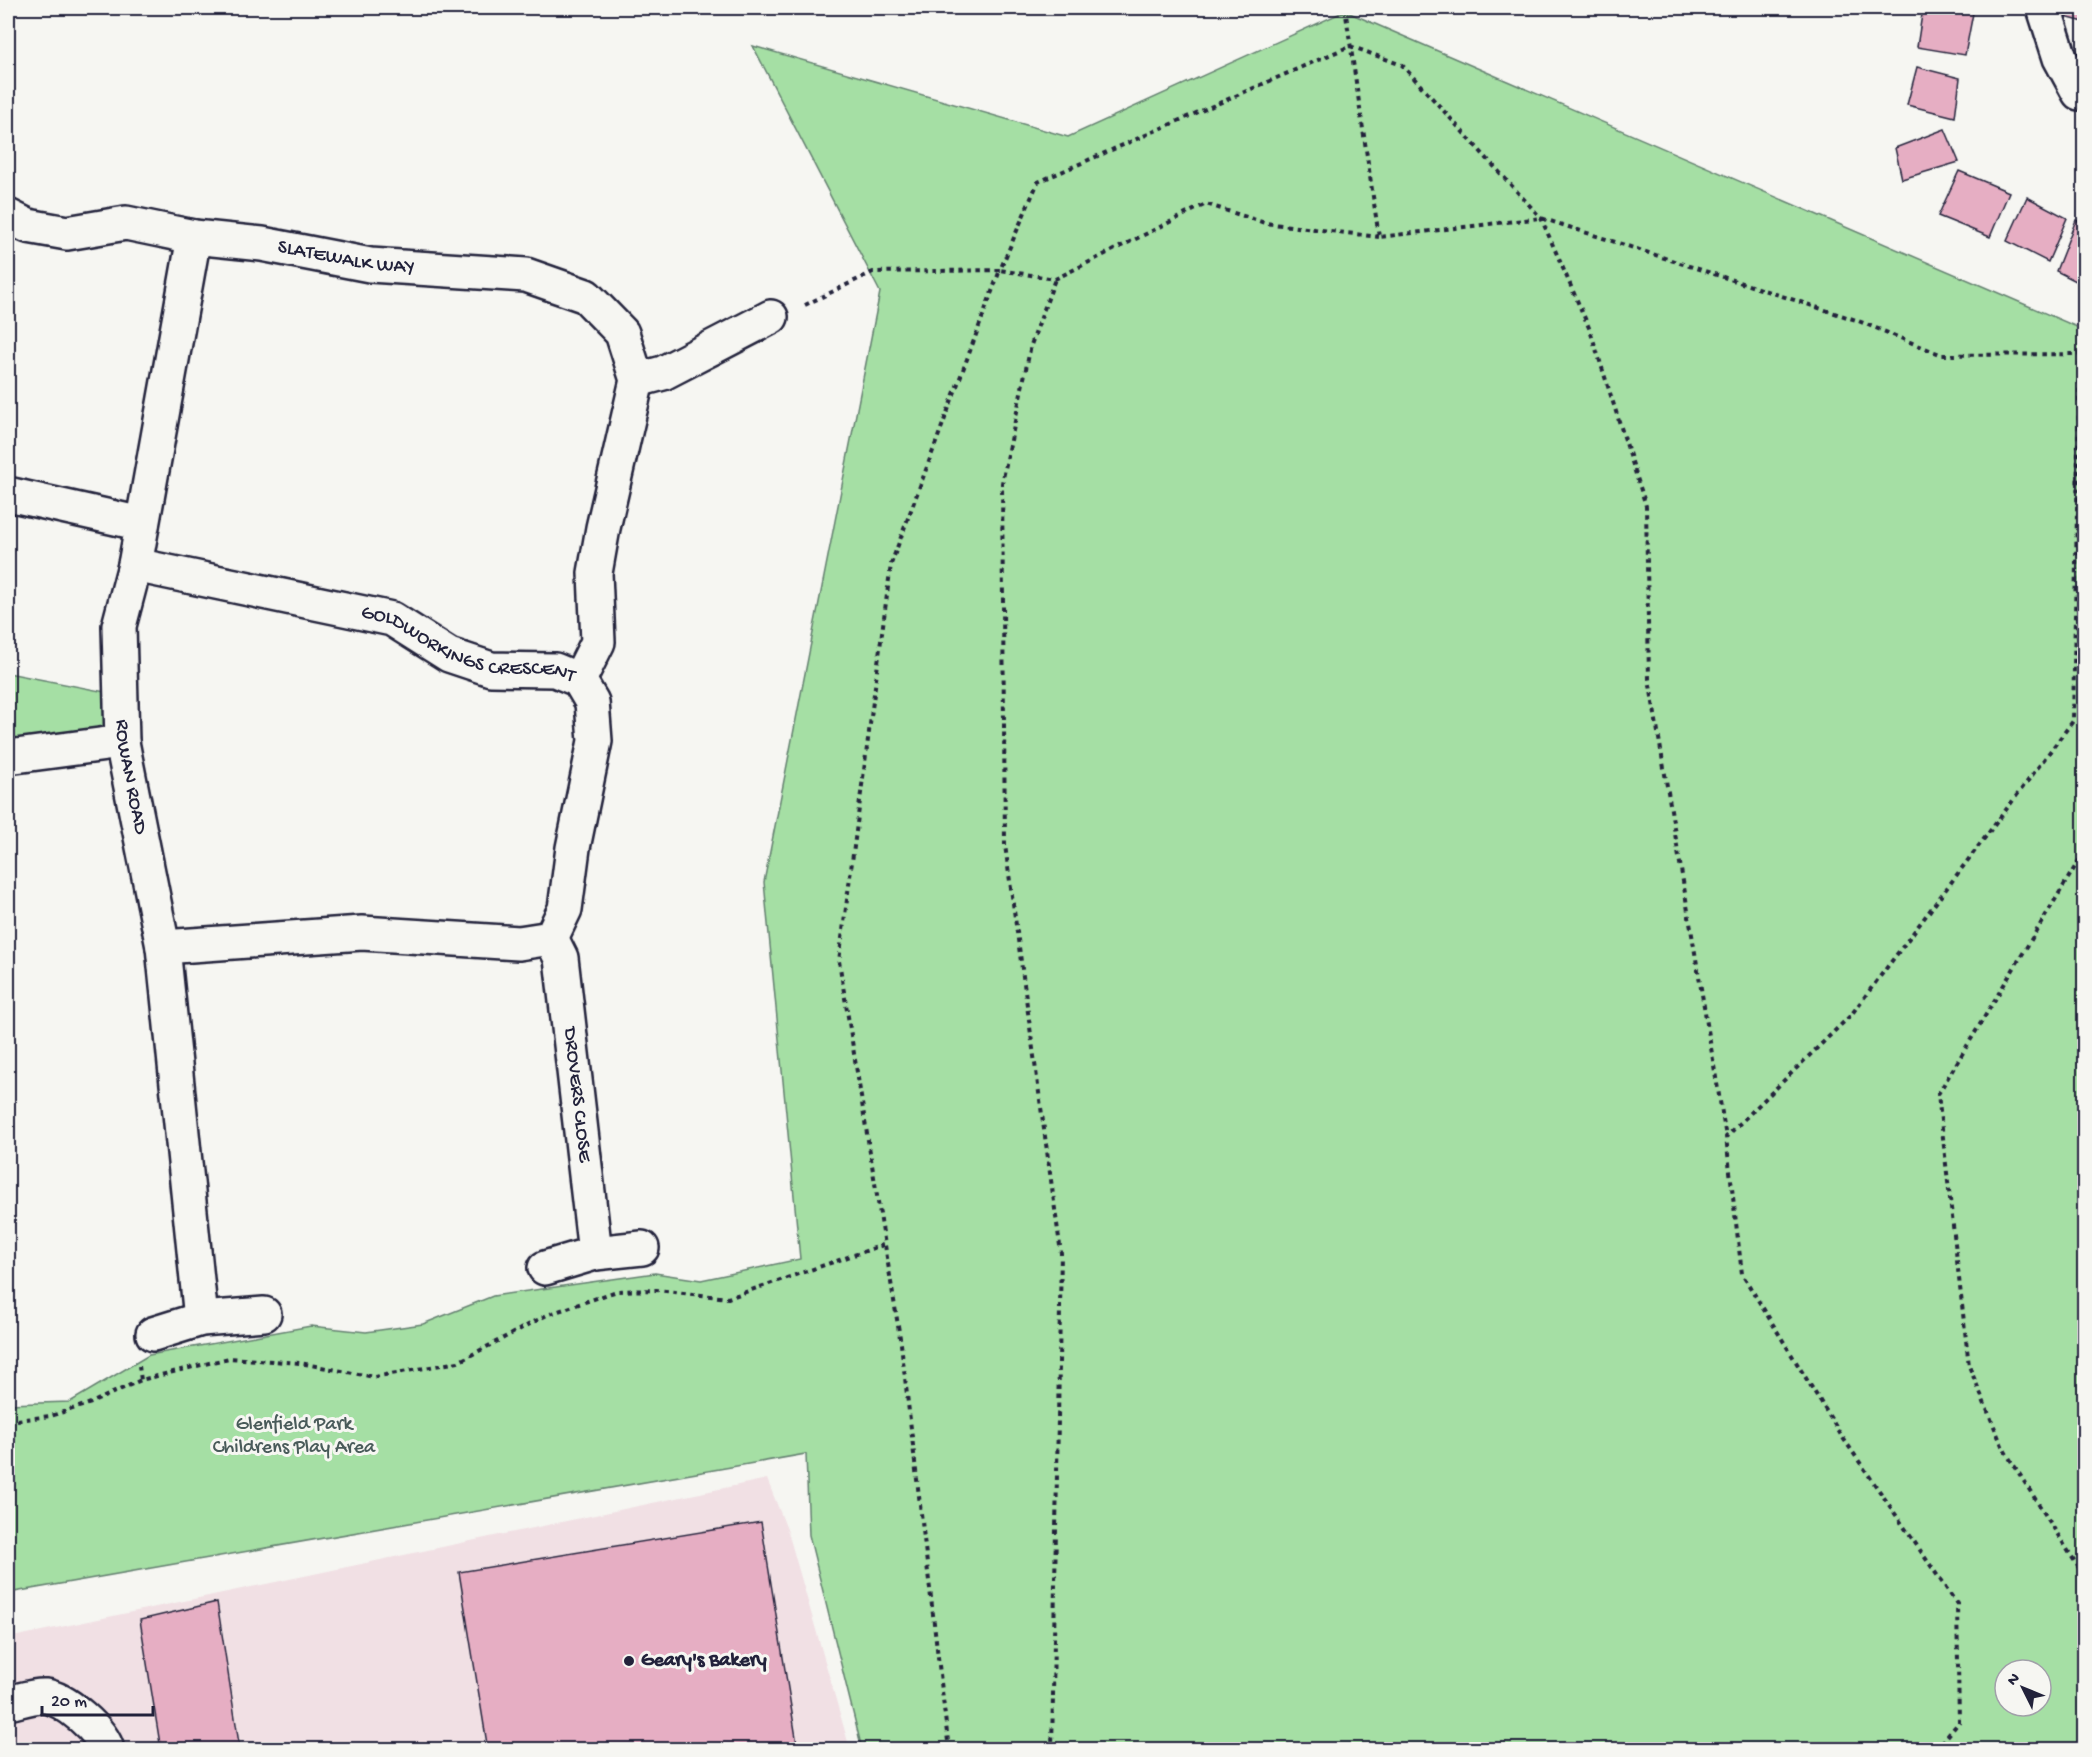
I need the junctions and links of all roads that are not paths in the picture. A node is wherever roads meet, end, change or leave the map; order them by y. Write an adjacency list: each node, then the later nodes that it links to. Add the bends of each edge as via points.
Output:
1 (2044, 8): 2 (street, via 2060,58)
2 (2079, 93)
3 (8, 216): 4 (street, SLATEWALK WAY, via 28,226 67,233 126,223)
4 (194, 237): 6 (street, SLATEWALK WAY, via 262,244 370,265 526,275 586,296 622,333); 8 (street, ROWAN ROAD)
5 (771, 317): 6 (street, via 663,373)
6 (638, 380): 10 (street, via 595,573 598,642)
7 (8, 494): 8 (street)
8 (142, 524): 9 (street, ROWAN ROAD)
9 (135, 565): 10 (street, GOLDWORKINGS CRESCENT, via 392,619 449,656 491,669 555,670); 11 (street, ROWAN ROAD, via 119,626)
10 (579, 680): 13 (street, GOLDWORKINGS CRESCENT, via 592,702 595,741 573,848 566,909)
11 (122, 742): 12 (street); 14 (street, ROWAN ROAD)
12 (8, 757)
13 (551, 938): 14 (street, via 519,943 362,933); 16 (street, DROVERS CLOSE, via 561,958)
14 (163, 947): 19 (street, ROWAN ROAD)
15 (642, 1248): 16 (street)
16 (595, 1253): 17 (street)
17 (546, 1268)
18 (264, 1314): 19 (street)
19 (201, 1319): 20 (street)
20 (153, 1334)
21 (8, 1703): 22 (street, via 46,1696 83,1716 104,1739)
22 (107, 1749)

